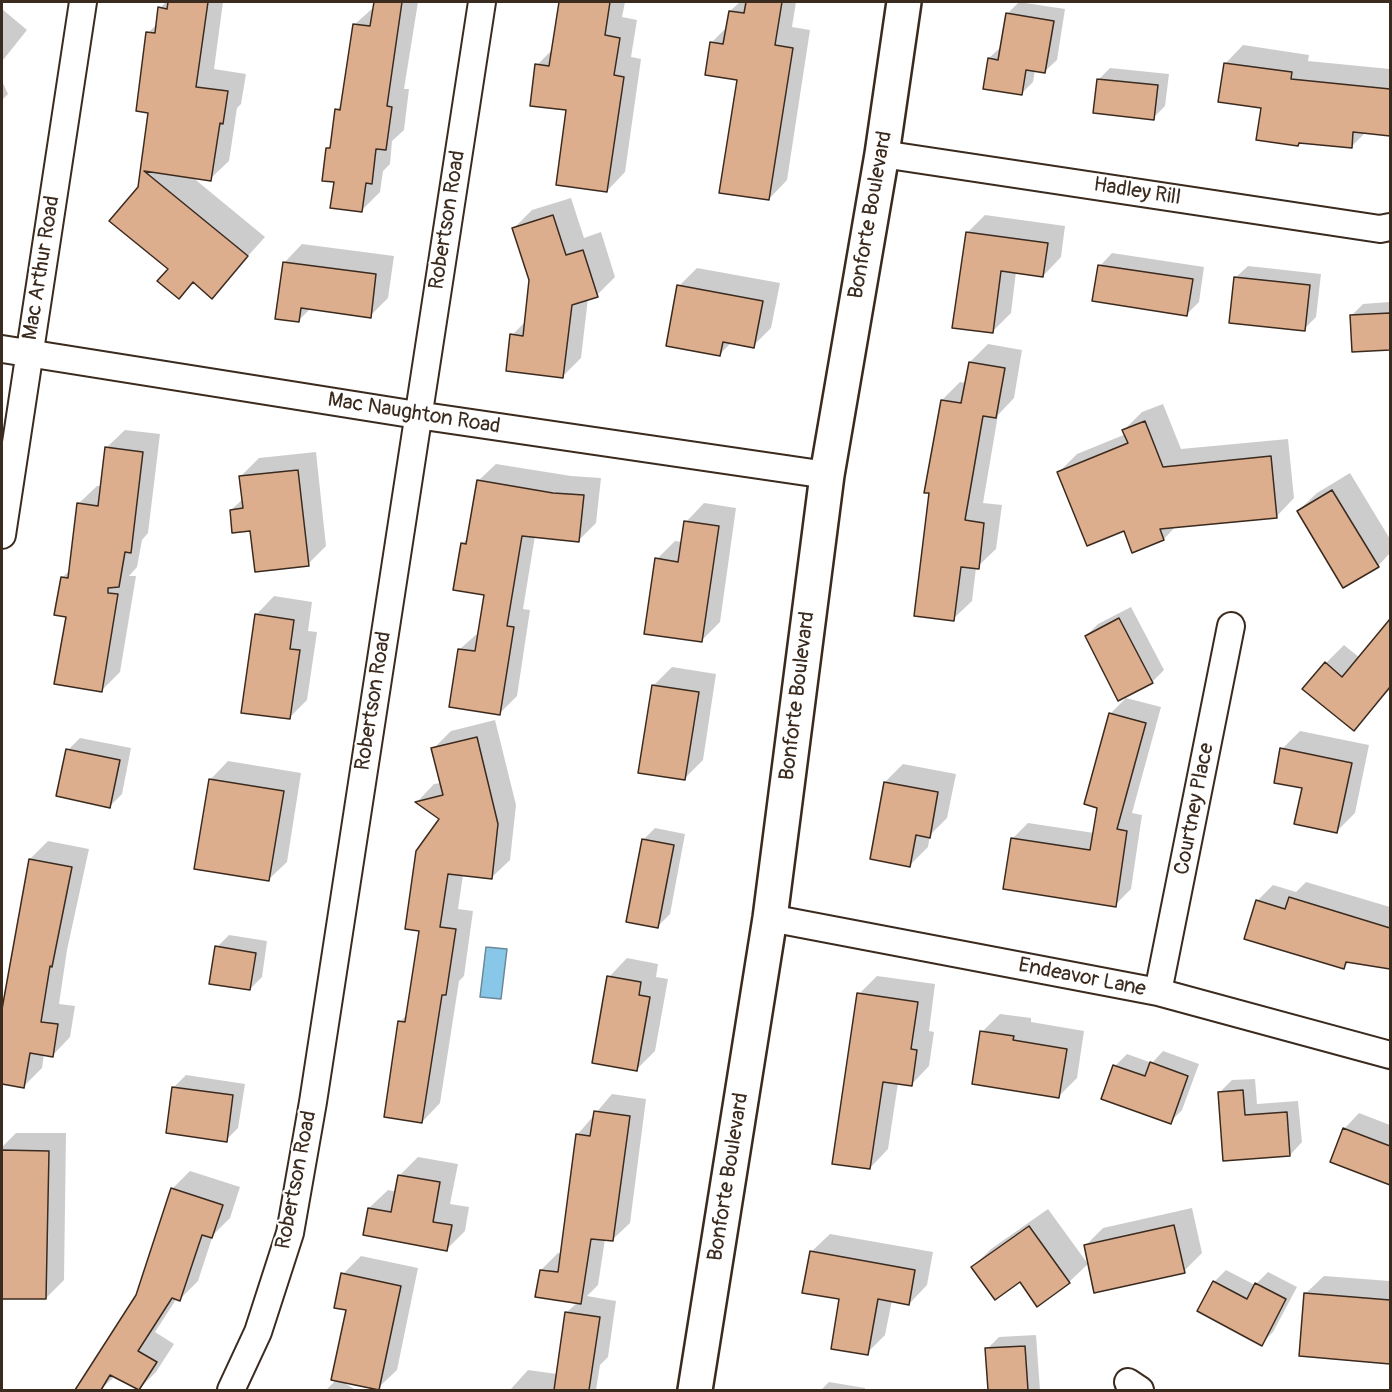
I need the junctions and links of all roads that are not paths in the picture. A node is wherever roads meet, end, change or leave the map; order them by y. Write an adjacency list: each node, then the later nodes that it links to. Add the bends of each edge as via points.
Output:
1 (83, 2): 7 (street, Mac Arthur Road)
2 (482, 2): 8 (street, Robertson Road)
3 (904, 2): 4 (main road, Bonforte Boulevard)
4 (882, 154): 5 (street, Hadley Rill, via 1380,229); 9 (main road, Bonforte Boulevard)
5 (1390, 227)
6 (2, 350): 7 (street, Mac Naughton Road)
7 (29, 353): 8 (street, Mac Naughton Road); 10 (street, Mac Arthur Road)
8 (417, 415): 9 (street, Mac Naughton Road); 15 (street, Robertson Road, via 290,1233 258,1332)
9 (827, 475): 12 (main road, Bonforte Boulevard)
10 (2, 535)
11 (1231, 626): 13 (street, Courtney Place)
12 (770, 918): 13 (street, Endeavor Lane); 16 (main road, Bonforte Boulevard)
13 (1158, 992): 14 (street, Endeavor Lane)
14 (1390, 1055)
15 (231, 1390)
16 (694, 1390)

